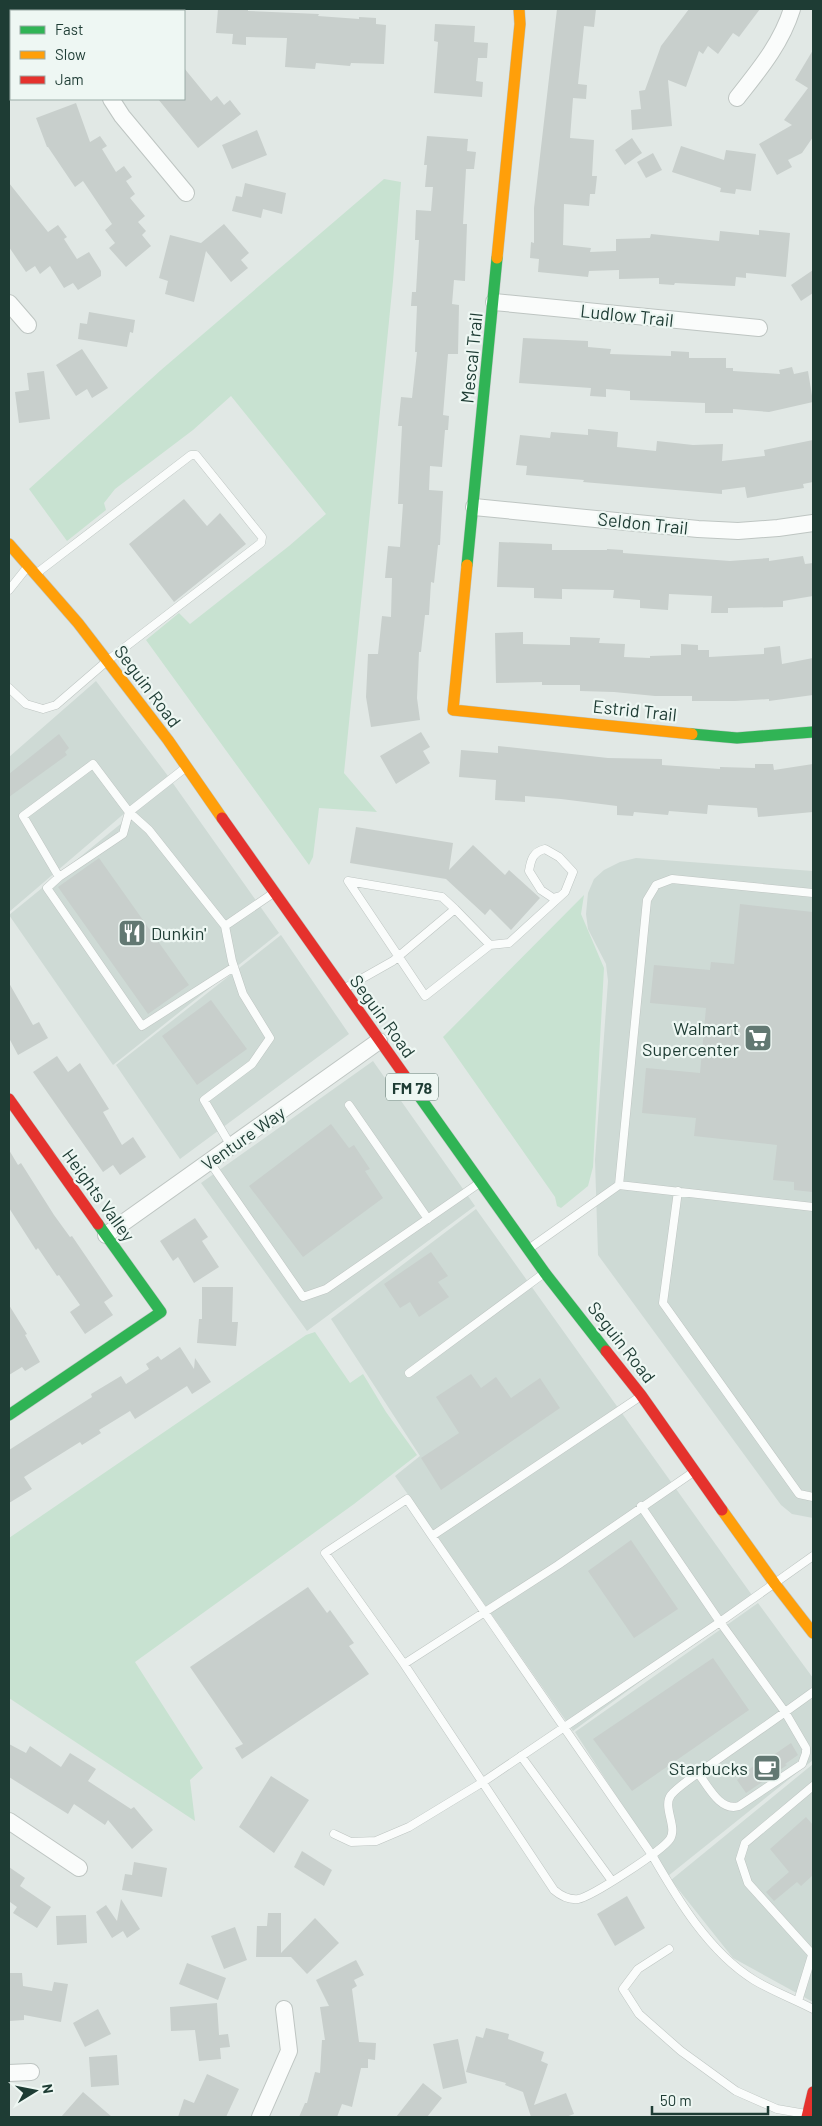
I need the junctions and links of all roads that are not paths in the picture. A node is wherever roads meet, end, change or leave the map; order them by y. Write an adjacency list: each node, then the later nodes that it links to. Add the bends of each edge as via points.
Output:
1 (518, 9): 6 (street, Mescal Trail, via 520,24)
2 (792, 9): 3 (street, via 772,52)
3 (737, 98)
4 (112, 100): 5 (street)
5 (186, 192)
6 (494, 302): 9 (street, Ludlow Trail); 10 (street, Mescal Trail)
7 (9, 303): 8 (street)
8 (28, 325)
9 (759, 328)
10 (474, 506): 11 (street, Seldon Trail, via 698,529 738,531); 17 (street, Mescal Trail)
11 (813, 523)
12 (9, 544): 13 (street, Seguin Road / FM 78)
13 (32, 570): 14 (lane); 15 (street, Seguin Road / FM 78); 15 (lane, via 191,455 196,455 262,537 261,543)
14 (9, 590)
15 (107, 661): 16 (lane, via 56,704 42,709 26,704); 19 (street, Seguin Road / FM 78)
16 (9, 688)
17 (453, 710): 18 (street, Estrid Trail, via 737,738)
18 (813, 732)
19 (186, 767): 20 (lane); 22 (street, Seguin Road / FM 78)
20 (129, 812): 21 (lane, via 123,834); 21 (lane, via 93,764 23,816); 26 (lane, via 149,830)
21 (60, 877): 29 (lane, via 47,888 142,1026)
22 (274, 893): 26 (lane); 30 (street, Seguin Road / FM 78)
23 (813, 893): 37 (lane, via 672,879 656,885 646,900)
24 (560, 896): 24 (lane, via 573,872 546,849 538,851 532,856 529,871 541,890 553,898); 27 (lane, via 509,943)
25 (455, 909): 27 (lane); 28 (lane); 28 (lane, via 442,897 348,881)
26 (225, 926): 29 (lane)
27 (490, 944): 28 (lane, via 425,996)
28 (398, 957): 30 (lane)
29 (234, 967): 34 (lane, via 243,994 270,1038 252,1064 204,1100)
30 (343, 990): 31 (street, Seguin Road / FM 78)
31 (380, 1041): 34 (street, Venture Way); 36 (street, Seguin Road / FM 78)
32 (9, 1099): 41 (street, Heights Valley)
33 (349, 1105): 40 (lane)
34 (231, 1146): 35 (street, Venture Way)
35 (209, 1161): 40 (lane, via 303,1297 326,1290); 41 (street, Venture Way)
36 (480, 1182): 40 (lane); 42 (street, Seguin Road / FM 78)
37 (619, 1185): 38 (lane); 42 (lane)
38 (678, 1192): 39 (lane); 48 (lane, via 663,1303 799,1494)
39 (813, 1207)
40 (428, 1219)
41 (106, 1235): 46 (street, Heights Valley, via 161,1312)
42 (528, 1250): 43 (street, Seguin Road / FM 78)
43 (545, 1273): 44 (lane); 45 (street, Seguin Road / FM 78)
44 (410, 1373)
45 (641, 1395): 47 (street, Seguin Road / FM 78); 50 (lane)
46 (9, 1415)
47 (695, 1471): 49 (lane); 52 (street, Seguin Road / FM 78)
48 (813, 1497)
49 (641, 1506): 53 (lane); 54 (lane)
50 (432, 1536): 53 (lane); 56 (lane, via 407,1499 325,1553)
51 (813, 1556): 52 (lane)
52 (775, 1584): 54 (lane); 55 (street, Seguin Road / FM 78)
53 (484, 1613): 56 (lane); 59 (lane)
54 (720, 1622): 58 (lane); 59 (lane)
55 (813, 1633)
56 (404, 1664): 62 (lane)
57 (813, 1692): 58 (lane)
58 (785, 1712): 61 (lane); 61 (lane, via 806,1748 802,1764 732,1808 718,1800)
59 (563, 1728): 60 (lane); 66 (lane)
60 (521, 1756): 62 (lane); 68 (lane)
61 (698, 1773): 66 (lane, via 671,1795 670,1839)
62 (483, 1782): 65 (lane, via 409,1827 376,1841 352,1842); 68 (lane, via 560,1895 584,1897)
63 (813, 1786): 70 (lane, via 745,1843 740,1859 748,1884)
64 (9, 1821): 67 (street)
65 (334, 1834)
66 (652, 1855): 68 (lane); 71 (lane, via 695,1921 723,1956 754,1980)
67 (79, 1868)
68 (612, 1881)
69 (669, 1949): 77 (lane, via 638,1969 624,1989 638,2014 681,2051 736,2091 777,2109)
70 (813, 1953): 71 (lane)
71 (798, 2001): 72 (lane)
72 (813, 2008)
73 (284, 2009): 78 (street, via 288,2051)
74 (31, 2072): 75 (street)
75 (9, 2073)
76 (813, 2092): 77 (street)
77 (808, 2116)
78 (260, 2117)

